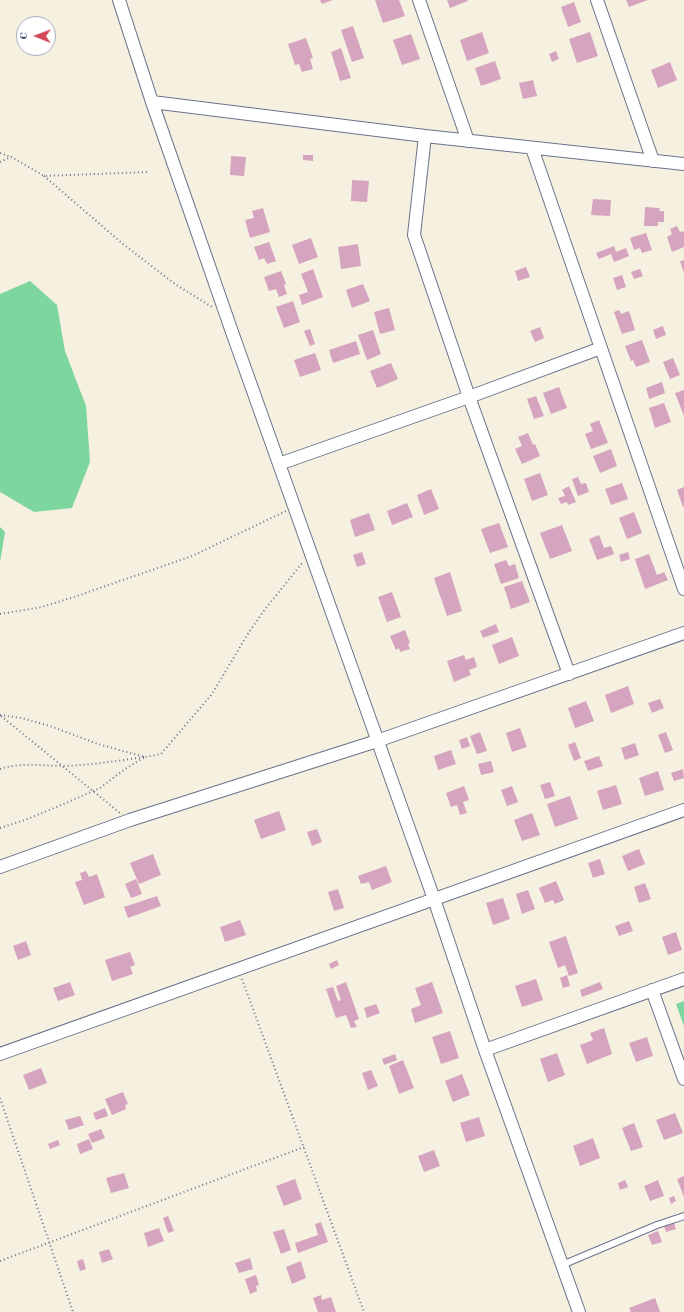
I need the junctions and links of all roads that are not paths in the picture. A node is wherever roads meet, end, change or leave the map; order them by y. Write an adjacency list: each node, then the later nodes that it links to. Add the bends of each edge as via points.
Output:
1 (119, 0): 4 (street)
2 (419, 0): 6 (street)
3 (597, 0): 8 (street)
4 (152, 102): 5 (street); 12 (street)
5 (424, 136): 6 (street); 11 (street, via 414,235)
6 (468, 141): 7 (street)
7 (532, 148): 8 (street); 10 (street)
8 (653, 161): 9 (street)
9 (684, 164)
10 (601, 348): 11 (street); 13 (street)
11 (469, 397): 12 (street); 15 (street)
12 (279, 464): 16 (street)
13 (684, 590)
14 (684, 633): 15 (street)
15 (569, 674): 16 (street)
16 (377, 741): 18 (street, via 130,820); 19 (street)
17 (684, 810): 19 (street)
18 (0, 867)
19 (434, 899): 22 (street); 23 (street)
20 (684, 979): 21 (street)
21 (652, 990): 22 (street); 24 (street)
22 (485, 1050): 26 (street)
23 (0, 1054)
24 (684, 1079)
25 (684, 1216): 26 (lane)
26 (562, 1264): 27 (street)
27 (579, 1312)

